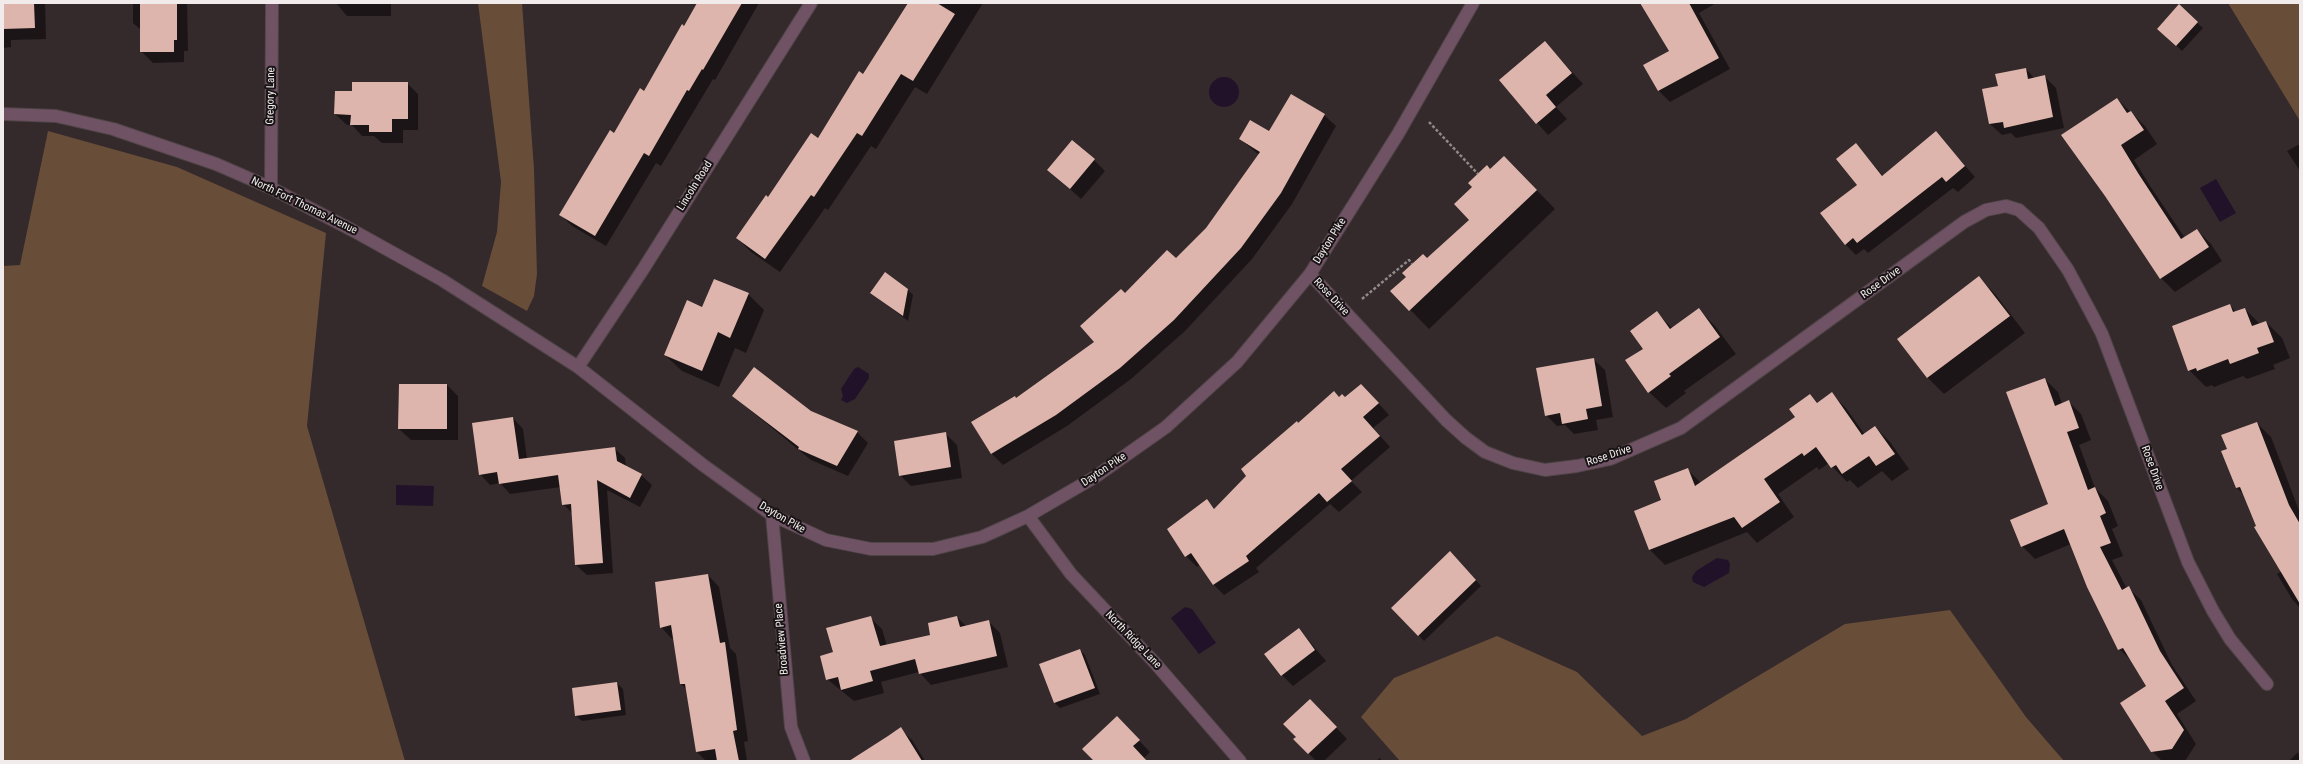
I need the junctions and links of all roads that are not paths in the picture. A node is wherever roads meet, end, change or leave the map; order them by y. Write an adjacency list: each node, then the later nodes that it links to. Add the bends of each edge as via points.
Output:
1 (272, 3): 5 (street, Gregory Lane)
2 (811, 3): 7 (street, Lincoln Road, via 642,271)
3 (1473, 3): 6 (street, Dayton Pike)
4 (3, 114): 5 (street, North Fort Thomas Avenue, via 56,116 113,129 216,164)
5 (271, 188): 7 (street, North Fort Thomas Avenue, via 442,280)
6 (1310, 274): 9 (street, Dayton Pike, via 1237,362 1166,427 1095,477); 10 (street, Rose Drive, via 1446,420 1466,438 1485,452 1513,463 1545,470 1610,459 1681,428 1964,222 1986,210 2006,206 2019,210 2039,228 2068,270 2090,311 2102,334 2188,562 2212,611 2230,639)
7 (578, 367): 8 (street, Dayton Pike, via 703,466)
8 (772, 515): 9 (street, Dayton Pike, via 826,540 871,549 933,549 982,537); 11 (street, Broadview Place, via 791,727)
9 (1028, 516): 12 (street, North Ridge Lane, via 1071,574 1155,663)
10 (2267, 684)
11 (804, 761)
12 (1240, 761)

